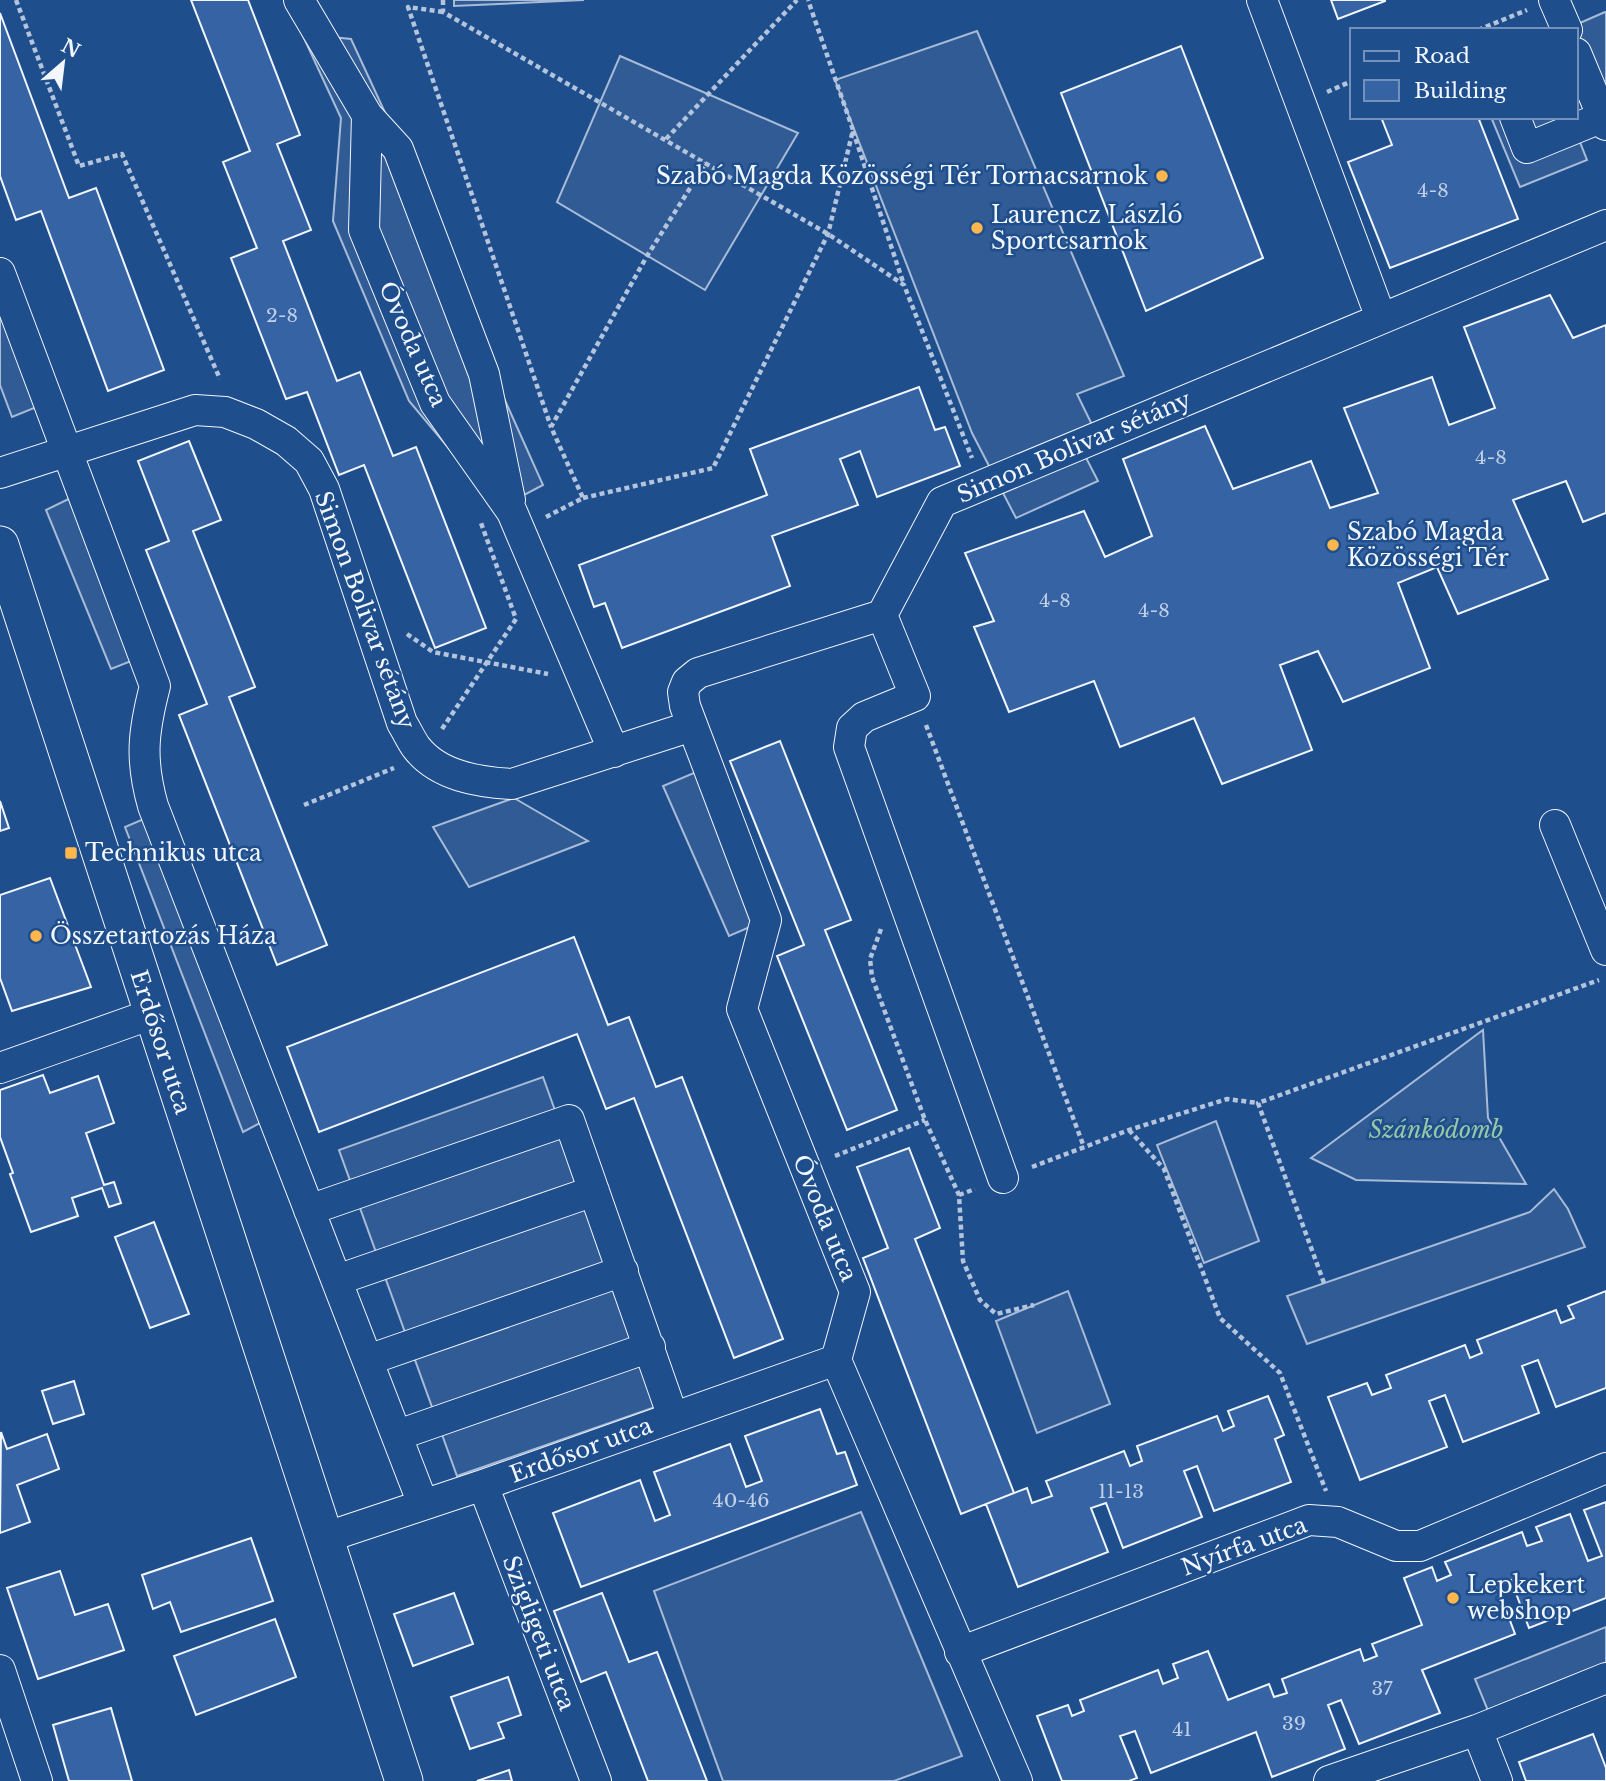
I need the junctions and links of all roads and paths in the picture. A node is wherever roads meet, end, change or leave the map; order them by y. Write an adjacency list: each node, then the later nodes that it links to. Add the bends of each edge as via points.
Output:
1 (16, 0): 23 (path, via 79,166 122,154)
2 (299, 0): 12 (street)
3 (443, 0): 8 (path)
4 (797, 0): 16 (path)
5 (808, 0): 15 (path)
6 (1262, 0): 22 (street)
7 (1546, 2): 9 (path); 10 (street)
8 (443, 12): 16 (path); 24 (path, via 408,7)
9 (1483, 28)
10 (1566, 28)
11 (1578, 58): 14 (street)
12 (367, 115): 29 (street, via 398,149 484,374); 29 (street, Óvoda utca, via 364,230 435,403)
13 (1516, 119): 14 (street, via 1527,148)
14 (1604, 121)
15 (853, 130): 19 (path); 21 (path)
16 (666, 140): 17 (path)
17 (706, 163): 19 (path); 24 (path, via 647,256)
18 (1606, 225): 22 (street, Simon Bolivar sétány)
19 (828, 234): 21 (path); 28 (path, via 713,468)
20 (0, 273): 25 (street)
21 (904, 285): 27 (path)
22 (1381, 318): 27 (street, Simon Bolivar sétány)
23 (236, 417): 25 (street, Simon Bolivar sétány, via 195,410); 31 (street, Simon Bolivar sétány, via 286,441 309,461 324,489)
24 (551, 427): 28 (path)
25 (68, 450): 26 (street, Simon Bolivar sétány); 55 (street, via 155,686 143,756 153,806)
26 (0, 473)
27 (983, 484): 33 (street, Simon Bolivar sétány, via 942,502)
28 (583, 498): 29 (path)
29 (516, 521): 34 (path, via 479,524 516,620); 35 (street, Óvoda utca)
30 (0, 545): 32 (street, Erdősor utca)
31 (362, 605): 34 (path, via 433,652); 39 (street, Simon Bolivar sétány, via 402,723)
32 (11, 613): 45 (street, Erdősor utca)
33 (882, 615): 36 (street); 37 (street, via 698,673 683,692)
34 (487, 662): 35 (path); 39 (path)
35 (584, 681): 38 (street, Óvoda utca)
36 (915, 696): 42 (street, via 864,717 852,728 849,747); 50 (path)
37 (692, 726): 38 (street, Simon Bolivar sétány); 51 (street, Óvoda utca, via 766,920 742,1009)
38 (614, 752): 39 (street, Simon Bolivar sétány, via 512,784 481,782 443,770)
39 (425, 755): 40 (path)
40 (304, 804)
41 (1555, 825): 43 (street)
42 (901, 891): 48 (path, via 870,959 872,977); 52 (street)
43 (1606, 950)
44 (1606, 978): 47 (path)
45 (152, 1014): 46 (street); 69 (street, Erdősor utca)
46 (0, 1068)
47 (1258, 1103): 49 (path, via 1227,1099); 58 (path)
48 (925, 1120): 51 (path); 54 (path)
49 (1129, 1130): 50 (path); 68 (path, via 1164,1169 1220,1318 1280,1373)
50 (1084, 1147): 52 (path)
51 (805, 1168): 62 (street, Óvoda utca, via 855,1292)
52 (1003, 1178): 54 (path)
53 (594, 1191): 55 (street, via 569,1120); 56 (street); 57 (street)
54 (959, 1195): 59 (path, via 963,1261 980,1300 996,1314)
55 (309, 1210): 57 (street)
56 (623, 1271): 60 (street); 61 (street)
57 (337, 1280): 61 (street)
58 (1324, 1283)
59 (1034, 1305)
60 (650, 1347): 63 (street); 64 (street)
61 (368, 1360): 64 (street)
62 (836, 1360): 63 (street, Erdősor utca); 70 (street)
63 (673, 1417): 66 (street, Erdősor utca)
64 (398, 1435): 67 (street)
65 (1606, 1468): 68 (street, Nyírfa utca, via 1420,1546 1396,1546)
66 (483, 1485): 67 (street, Erdősor utca); 76 (street, Szigligeti utca)
67 (423, 1504): 69 (street, Erdősor utca)
68 (1338, 1522): 70 (street, Nyírfa utca, via 1309,1520)
69 (324, 1538): 75 (street, Erdősor utca)
70 (960, 1652): 77 (street)
71 (0, 1670): 74 (street)
72 (1606, 1678): 73 (street)
73 (1477, 1730): 78 (street); 79 (street)
74 (37, 1781)
75 (404, 1781)
76 (596, 1781)
77 (1017, 1781)
78 (1329, 1781)
79 (1497, 1781)

